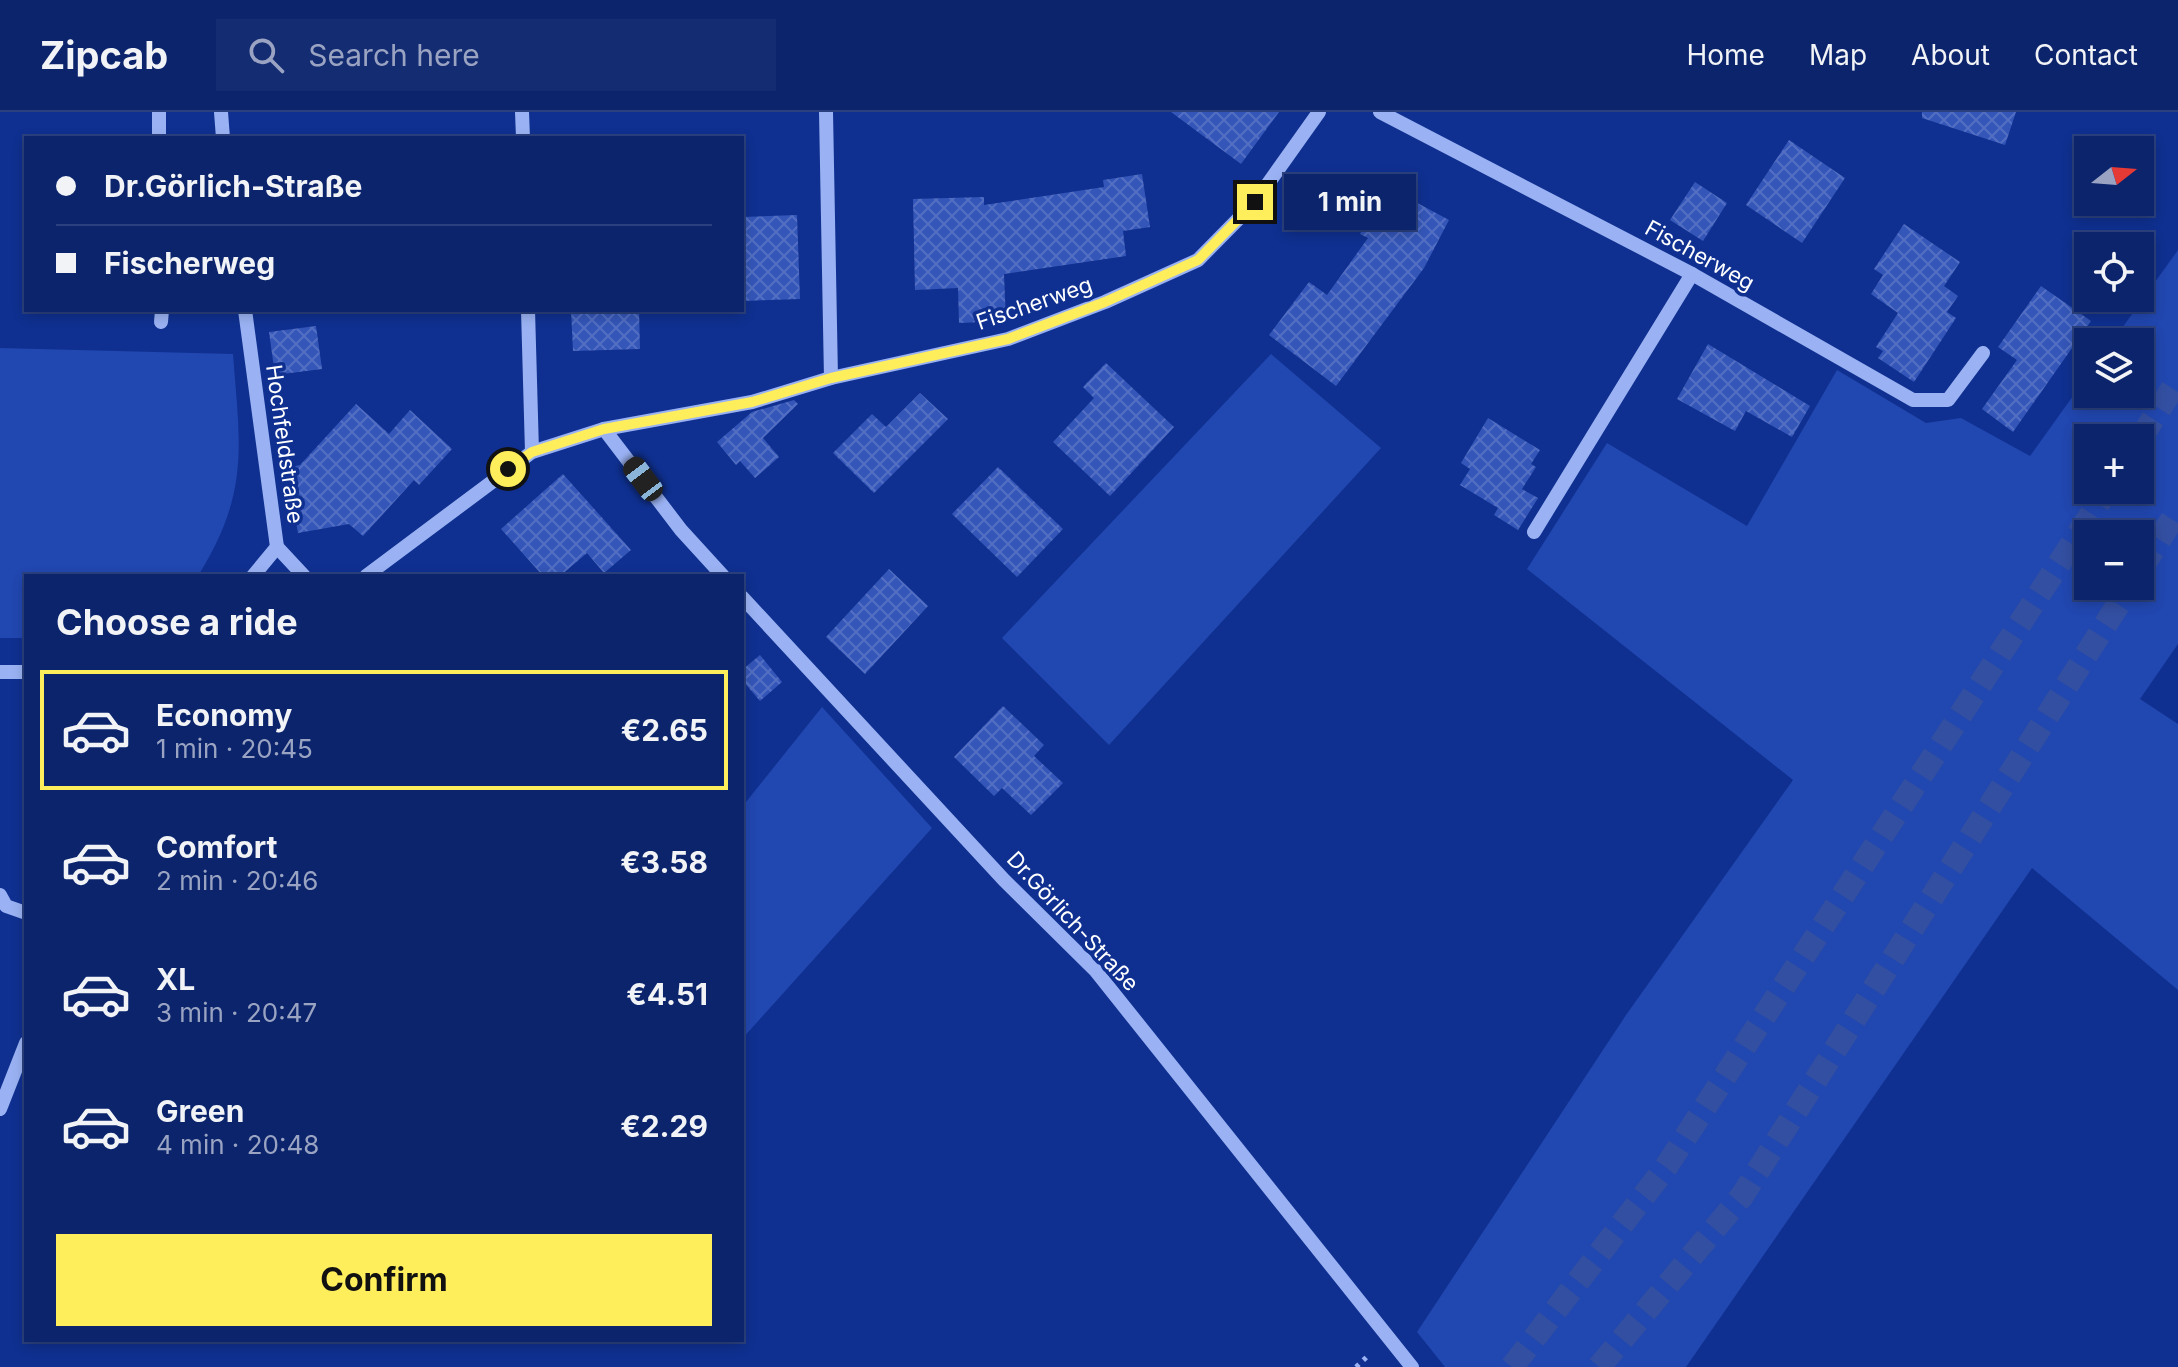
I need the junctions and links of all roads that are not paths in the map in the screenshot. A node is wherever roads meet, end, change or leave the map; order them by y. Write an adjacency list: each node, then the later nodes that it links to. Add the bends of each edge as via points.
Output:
1 (159, 112): 7 (street)
2 (221, 112): 8 (street)
3 (522, 112): 9 (street)
4 (826, 112): 14 (street)
5 (1319, 112): 14 (street, Fischerweg, via 1255,202 1198,260 1008,339)
6 (1380, 112): 10 (street, Fischerweg)
7 (159, 136)
8 (223, 136)
9 (523, 136)
10 (1692, 274): 13 (street, Fischerweg, via 1913,400 1948,400); 17 (street)
11 (245, 312): 18 (street, Hochfeldstraße)
12 (528, 312): 16 (street)
13 (1983, 353)
14 (831, 378): 15 (street, Fischerweg, via 752,402)
15 (604, 429): 16 (street); 22 (street)
16 (532, 452): 21 (street)
17 (1534, 532)
18 (277, 547): 19 (street, Hochfeldstraße); 20 (street)
19 (255, 574)
20 (302, 574)
21 (369, 574)
22 (721, 574)
23 (744, 599): 30 (street, Dr.Görlich-Straße, via 1004,880 1095,970)
24 (0, 672): 25 (street)
25 (24, 672)
26 (0, 895): 27 (street, via 6,906)
27 (24, 912)
28 (24, 1048): 29 (street)
29 (0, 1109)
30 (1412, 1367)

